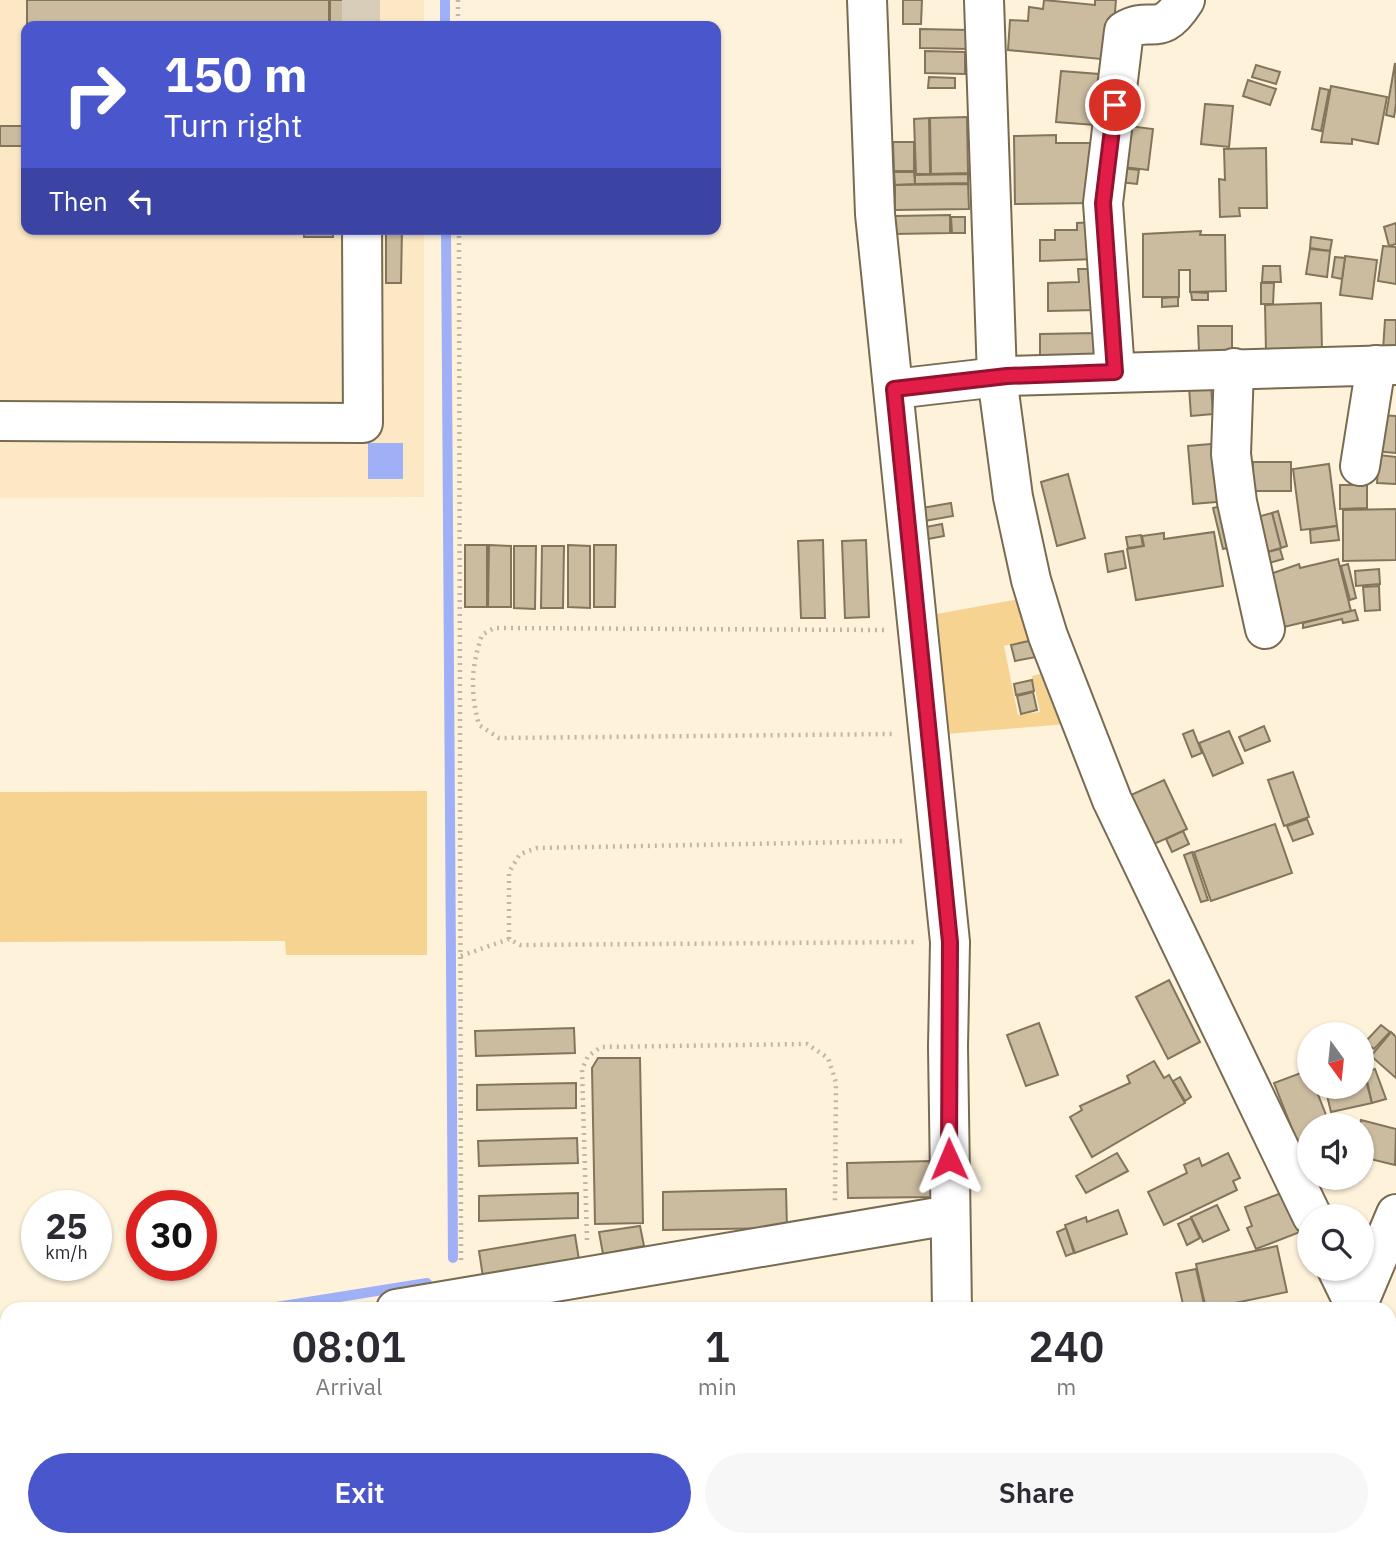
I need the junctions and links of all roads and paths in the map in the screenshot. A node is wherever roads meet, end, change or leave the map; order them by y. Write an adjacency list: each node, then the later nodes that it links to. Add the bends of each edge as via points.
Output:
1 (458, 0): 5 (path)
2 (867, 0): 12 (street, via 875,214)
3 (984, 0): 11 (street)
4 (1185, 0): 10 (street, via 1162,25 1133,26 1124,31 1103,203)
5 (458, 21)
6 (362, 235): 13 (street, via 363,423)
7 (458, 235): 21 (path)
8 (1386, 365): 9 (street); 14 (street)
9 (1234, 368): 10 (street); 15 (street, via 1231,454)
10 (1115, 372): 11 (street)
11 (997, 377): 12 (street); 22 (street, via 1013,497 1048,636 1112,800)
12 (894, 389): 16 (street)
13 (0, 421)
14 (1360, 466)
15 (1265, 629)
16 (919, 631): 17 (street); 17 (path, via 494,628 482,635 473,662 472,698 478,725 499,738)
17 (930, 734): 18 (street)
18 (940, 840): 19 (path, via 537,848 520,854 509,872); 20 (street)
19 (509, 939): 20 (path, via 520,945); 21 (path)
20 (950, 942): 24 (street)
21 (461, 956): 28 (path)
22 (1306, 1204)
23 (1396, 1214): 32 (street)
24 (950, 1215): 25 (street); 30 (street)
25 (835, 1234): 26 (street); 26 (path, via 836,1082 828,1058 807,1044 601,1047 588,1056 583,1069)
26 (589, 1275): 28 (street)
27 (1343, 1281): 31 (street)
28 (461, 1297): 29 (street)
29 (434, 1302)
30 (952, 1302)
31 (1353, 1302)
32 (1359, 1302)

